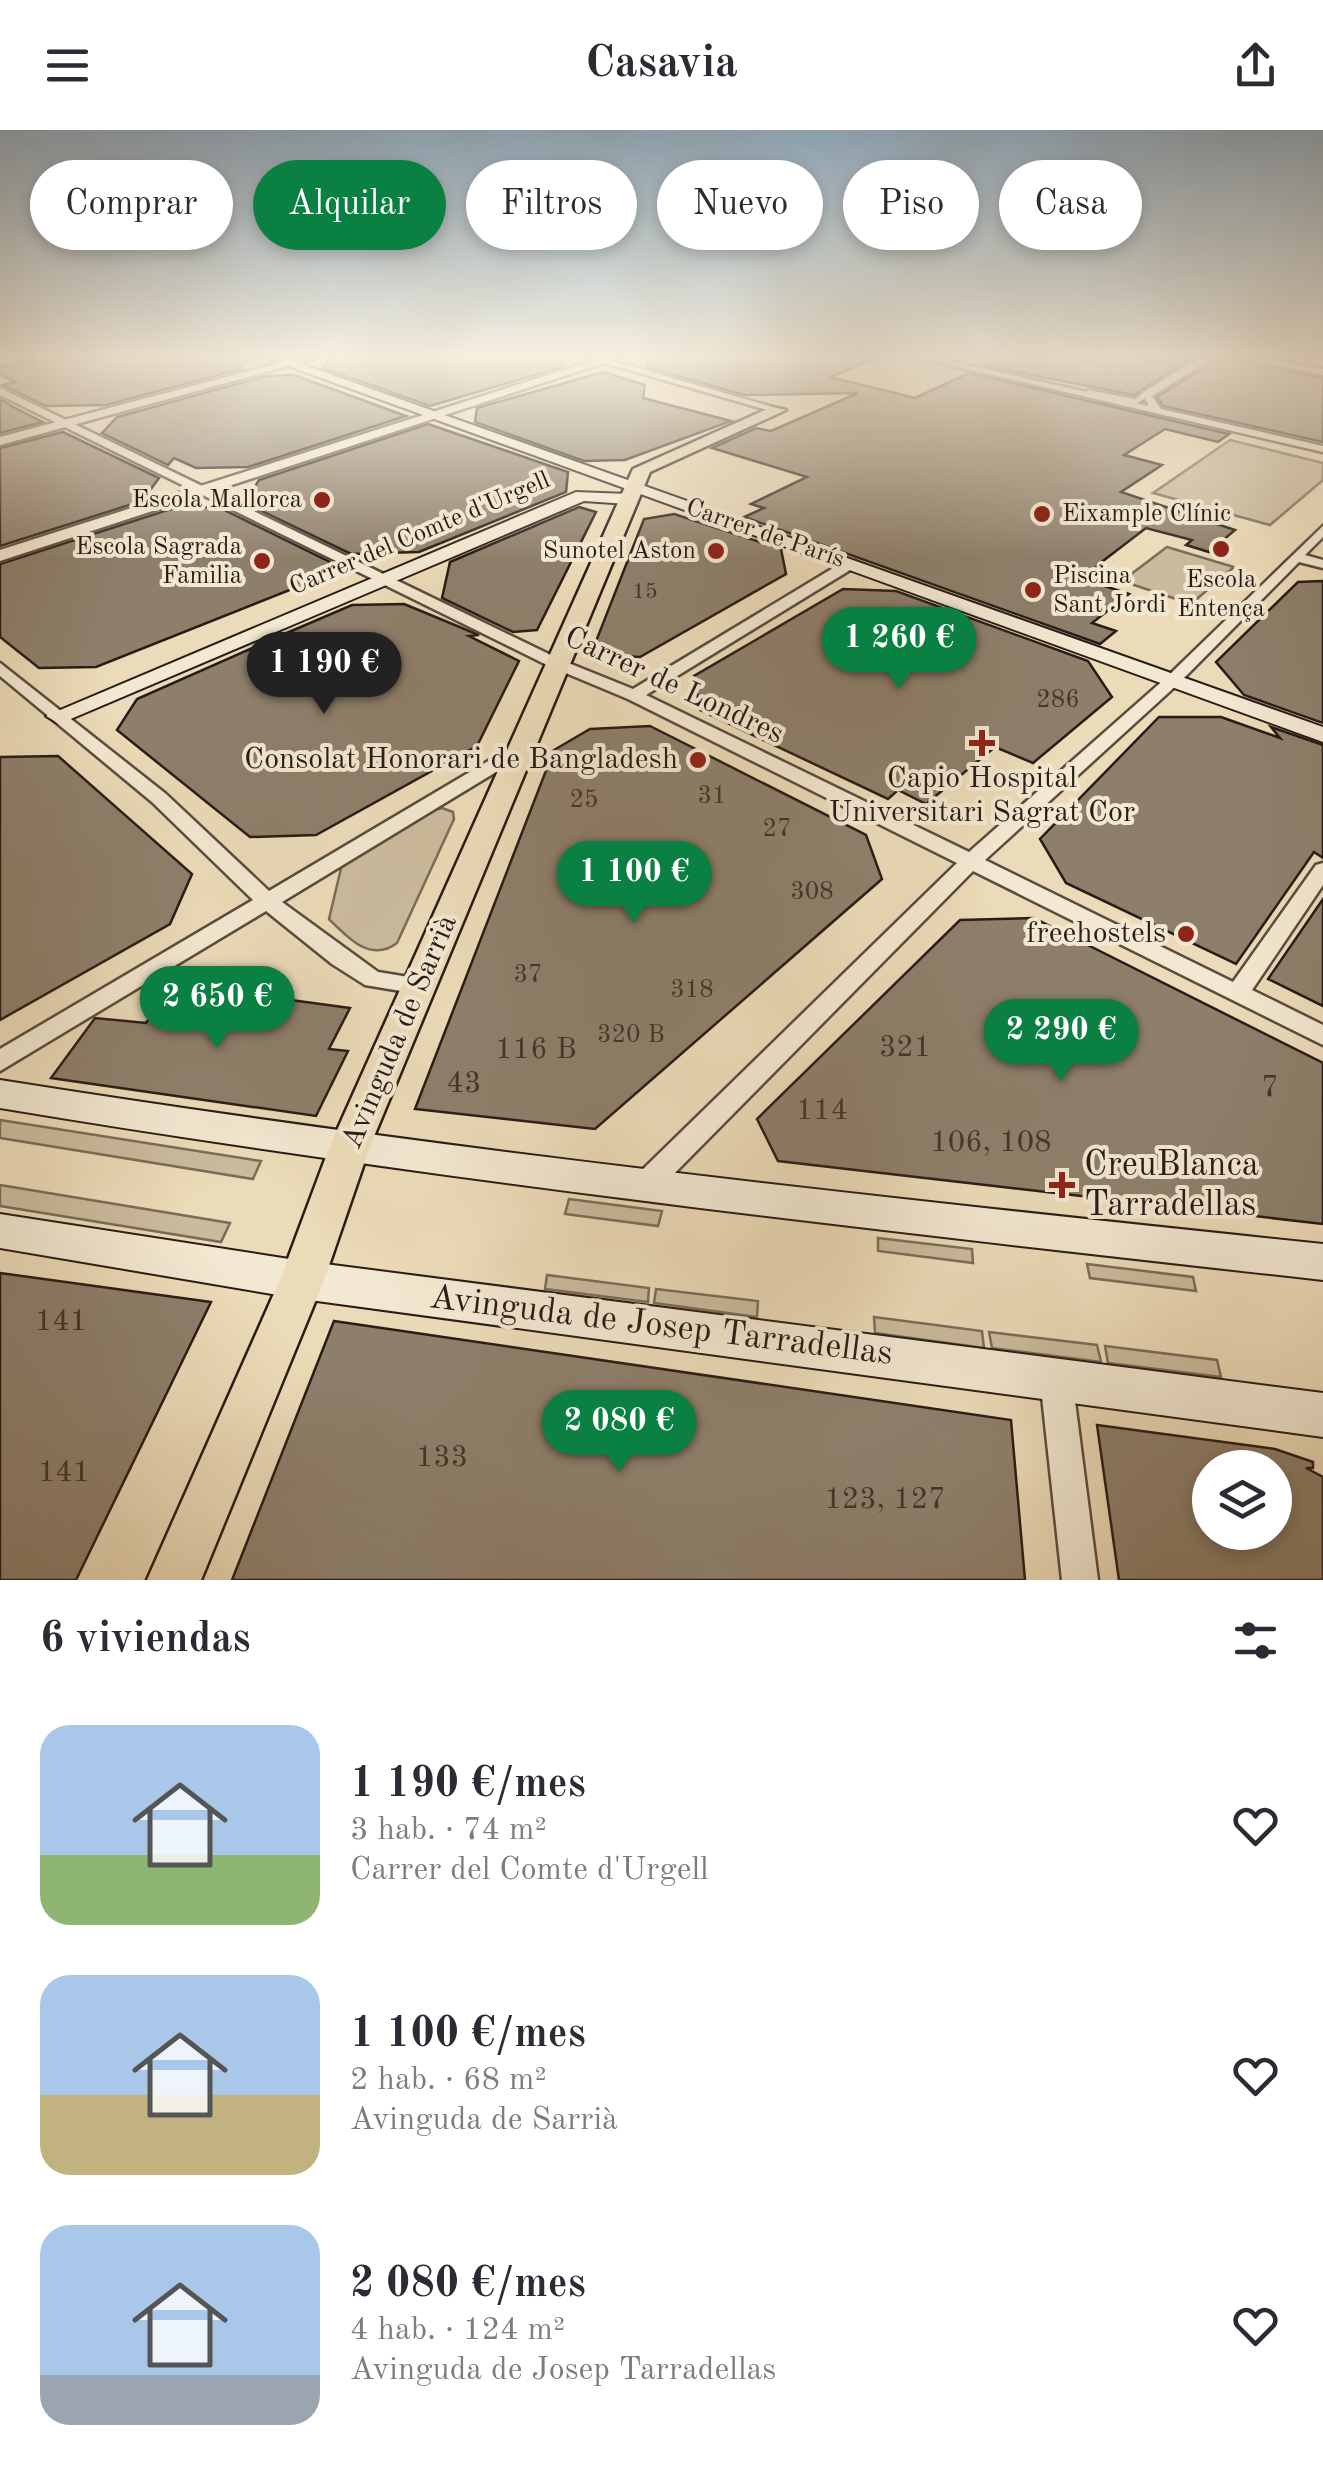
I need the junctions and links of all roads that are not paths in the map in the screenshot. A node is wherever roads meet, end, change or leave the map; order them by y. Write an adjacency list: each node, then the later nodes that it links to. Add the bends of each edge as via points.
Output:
1 (67, 423): 6 (street); 10 (street, Carrer de Londres)
2 (414, 423): 10 (street)
3 (453, 423): 8 (main road, Carrer de París)
4 (754, 423): 9 (main road)
5 (1216, 423): 7 (street)
6 (0, 441)
7 (1323, 449)
8 (588, 472): 9 (main road, Carrer de París); 11 (main road)
9 (635, 485): 11 (main road); 15 (main road, Carrer de París); 18 (main road, Avinguda de Sarrià)
10 (205, 490): 13 (street); 17 (street, Carrer de Londres)
11 (582, 496): 17 (main road, Carrer del Comte d'Urgell)
12 (1323, 530): 14 (street)
13 (0, 556)
14 (1296, 557): 16 (street); 20 (street)
15 (850, 564): 20 (main road, Carrer de París); 21 (street)
16 (1323, 564)
17 (386, 578): 18 (street, Carrer de Londres); 22 (main road, Carrer del Comte d'Urgell)
18 (555, 663): 21 (street, Carrer de Londres); 24 (main road, Avinguda de Sarrià)
19 (0, 668): 22 (street)
20 (1173, 680): 23 (main road, Carrer de París); 25 (street)
21 (634, 695): 25 (street, Carrer de Londres)
22 (58, 716): 27 (street, via 160,798)
23 (1323, 735)
24 (518, 751): 27 (street); 28 (main road, Avinguda de Sarrià)
25 (968, 864): 29 (street, Carrer de Londres); 34 (street)
26 (1323, 870): 29 (street)
27 (266, 900): 28 (street, via 373,979); 31 (street)
28 (419, 986): 33 (main road, Avinguda de Sarrià)
29 (1237, 994): 30 (street, Carrer de Londres)
30 (1323, 1036)
31 (0, 1061)
32 (0, 1094): 33 (main road)
33 (350, 1146): 34 (main road); 37 (main road, Avinguda de Sarrià)
34 (645, 1185): 36 (main road)
35 (0, 1230): 37 (main road, Avinguda de Josep Tarradellas)
36 (1322, 1266)
37 (302, 1280): 38 (main road, Avinguda de Josep Tarradellas); 40 (main road, Avinguda de Sarrià)
38 (1056, 1378): 39 (main road, Avinguda de Josep Tarradellas); 41 (street)
39 (1323, 1415)
40 (174, 1580)
41 (1080, 1580)

